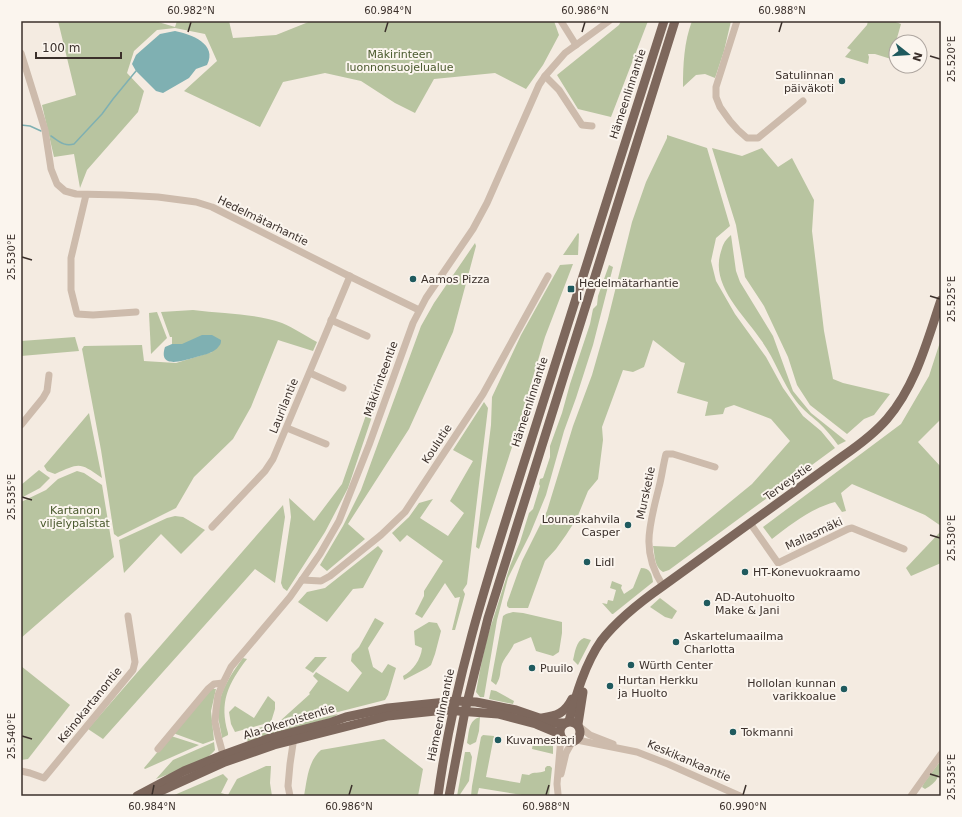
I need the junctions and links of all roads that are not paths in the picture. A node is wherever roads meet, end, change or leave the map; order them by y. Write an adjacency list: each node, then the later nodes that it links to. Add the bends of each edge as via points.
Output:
1 (561, 21): 6 (street)
2 (609, 21): 6 (street, Mäkirinteentie)
3 (664, 21): 35 (main road, Hämeenlinnantie, via 481,601)
4 (675, 21): 36 (main road, Hämeenlinnantie, via 488,618)
5 (737, 21): 10 (street, via 716,86 716,97 720,107 738,130 747,138 758,138)
6 (576, 45): 9 (street, Mäkirinteentie)
7 (21, 53): 8 (street, Hedelmätarhantie)
8 (23, 72): 12 (street, Hedelmätarhantie, via 34,92 45,130 51,169 57,184 65,191)
9 (545, 76): 11 (street, via 559,90 582,125); 16 (street, Mäkirinteentie, via 473,229)
10 (803, 101)
11 (592, 126)
12 (86, 195): 13 (street, Hedelmätarhantie, via 158,197 212,207); 17 (street, via 71,258 71,285 77,314)
13 (350, 276): 16 (street, Hedelmätarhantie); 18 (street, Laurilantie)
14 (548, 276): 30 (street, Koulutie, via 483,394 405,512 330,576 321,581)
15 (941, 300): 27 (main road, Terveystie, via 917,369 899,403 887,419 872,435)
16 (419, 310): 30 (street, Mäkirinteentie, via 339,521)
17 (136, 312)
18 (331, 320): 19 (street); 20 (street, Laurilantie)
19 (367, 336)
20 (310, 373): 22 (street); 24 (street, Laurilantie)
21 (49, 375): 23 (street, via 47,391)
22 (343, 388)
23 (21, 425)
24 (287, 428): 25 (street); 28 (street, Laurilantie, via 270,464)
25 (326, 444)
26 (715, 467): 31 (street, Mursketie, via 666,454 649,533 651,559)
27 (750, 524): 29 (street, Mallasmäki, via 778,563 852,528); 31 (main road, Terveystie)
28 (212, 527)
29 (904, 549)
30 (302, 580): 34 (street, Mäkirinteentie, via 282,608 231,667)
31 (662, 586): 33 (main road, Terveystie, via 620,620)
32 (128, 616): 48 (street, Keinokartanontie, via 135,662 133,670 44,778)
33 (598, 646): 39 (main road, Terveystie, via 581,672 567,709 553,717); 40 (main road, Terveystie)
34 (223, 683): 44 (street, via 214,684 208,689); 47 (street, Mäkirinteentie, via 218,695 216,722)
35 (456, 701): 36 (main road, Ala-Okeroistentie); 37 (main road, Hämeenlinnantie); 42 (main road, Ala-Okeroistentie, via 364,712)
36 (468, 702): 38 (main road, Hämeenlinnantie); 39 (main road, Keskikankaantie, via 516,710)
37 (453, 710): 38 (main road, Ala-Okeroistentie); 42 (main road, Ala-Okeroistentie, via 388,716); 53 (main road, Hämeenlinnantie)
38 (465, 711): 41 (main road, via 498,714); 54 (main road, Hämeenlinnantie)
39 (541, 718): 40 (main road, Keskikankaantie, via 554,723)
40 (573, 724): 41 (main road, via 561,728); 43 (main road, via 581,732); 45 (street, Keskikankaantie, via 590,735)
41 (561, 735): 43 (main road, via 566,741); 49 (street)
42 (294, 736): 47 (main road, Ala-Okeroistentie, via 274,745); 52 (street, via 288,786)
43 (574, 741): 45 (street, Keskikankaantie); 49 (street, via 564,764)
44 (158, 749)
45 (628, 750): 55 (street, Keskikankaantie, via 668,764)
46 (941, 754): 56 (street)
47 (224, 759): 50 (main road, Ala-Okeroistentie, via 184,771); 51 (main road, Ala-Okeroistentie)
48 (21, 772)
49 (558, 795)
50 (137, 796)
51 (150, 796)
52 (290, 796)
53 (438, 796)
54 (449, 796)
55 (740, 796)
56 (911, 796)

